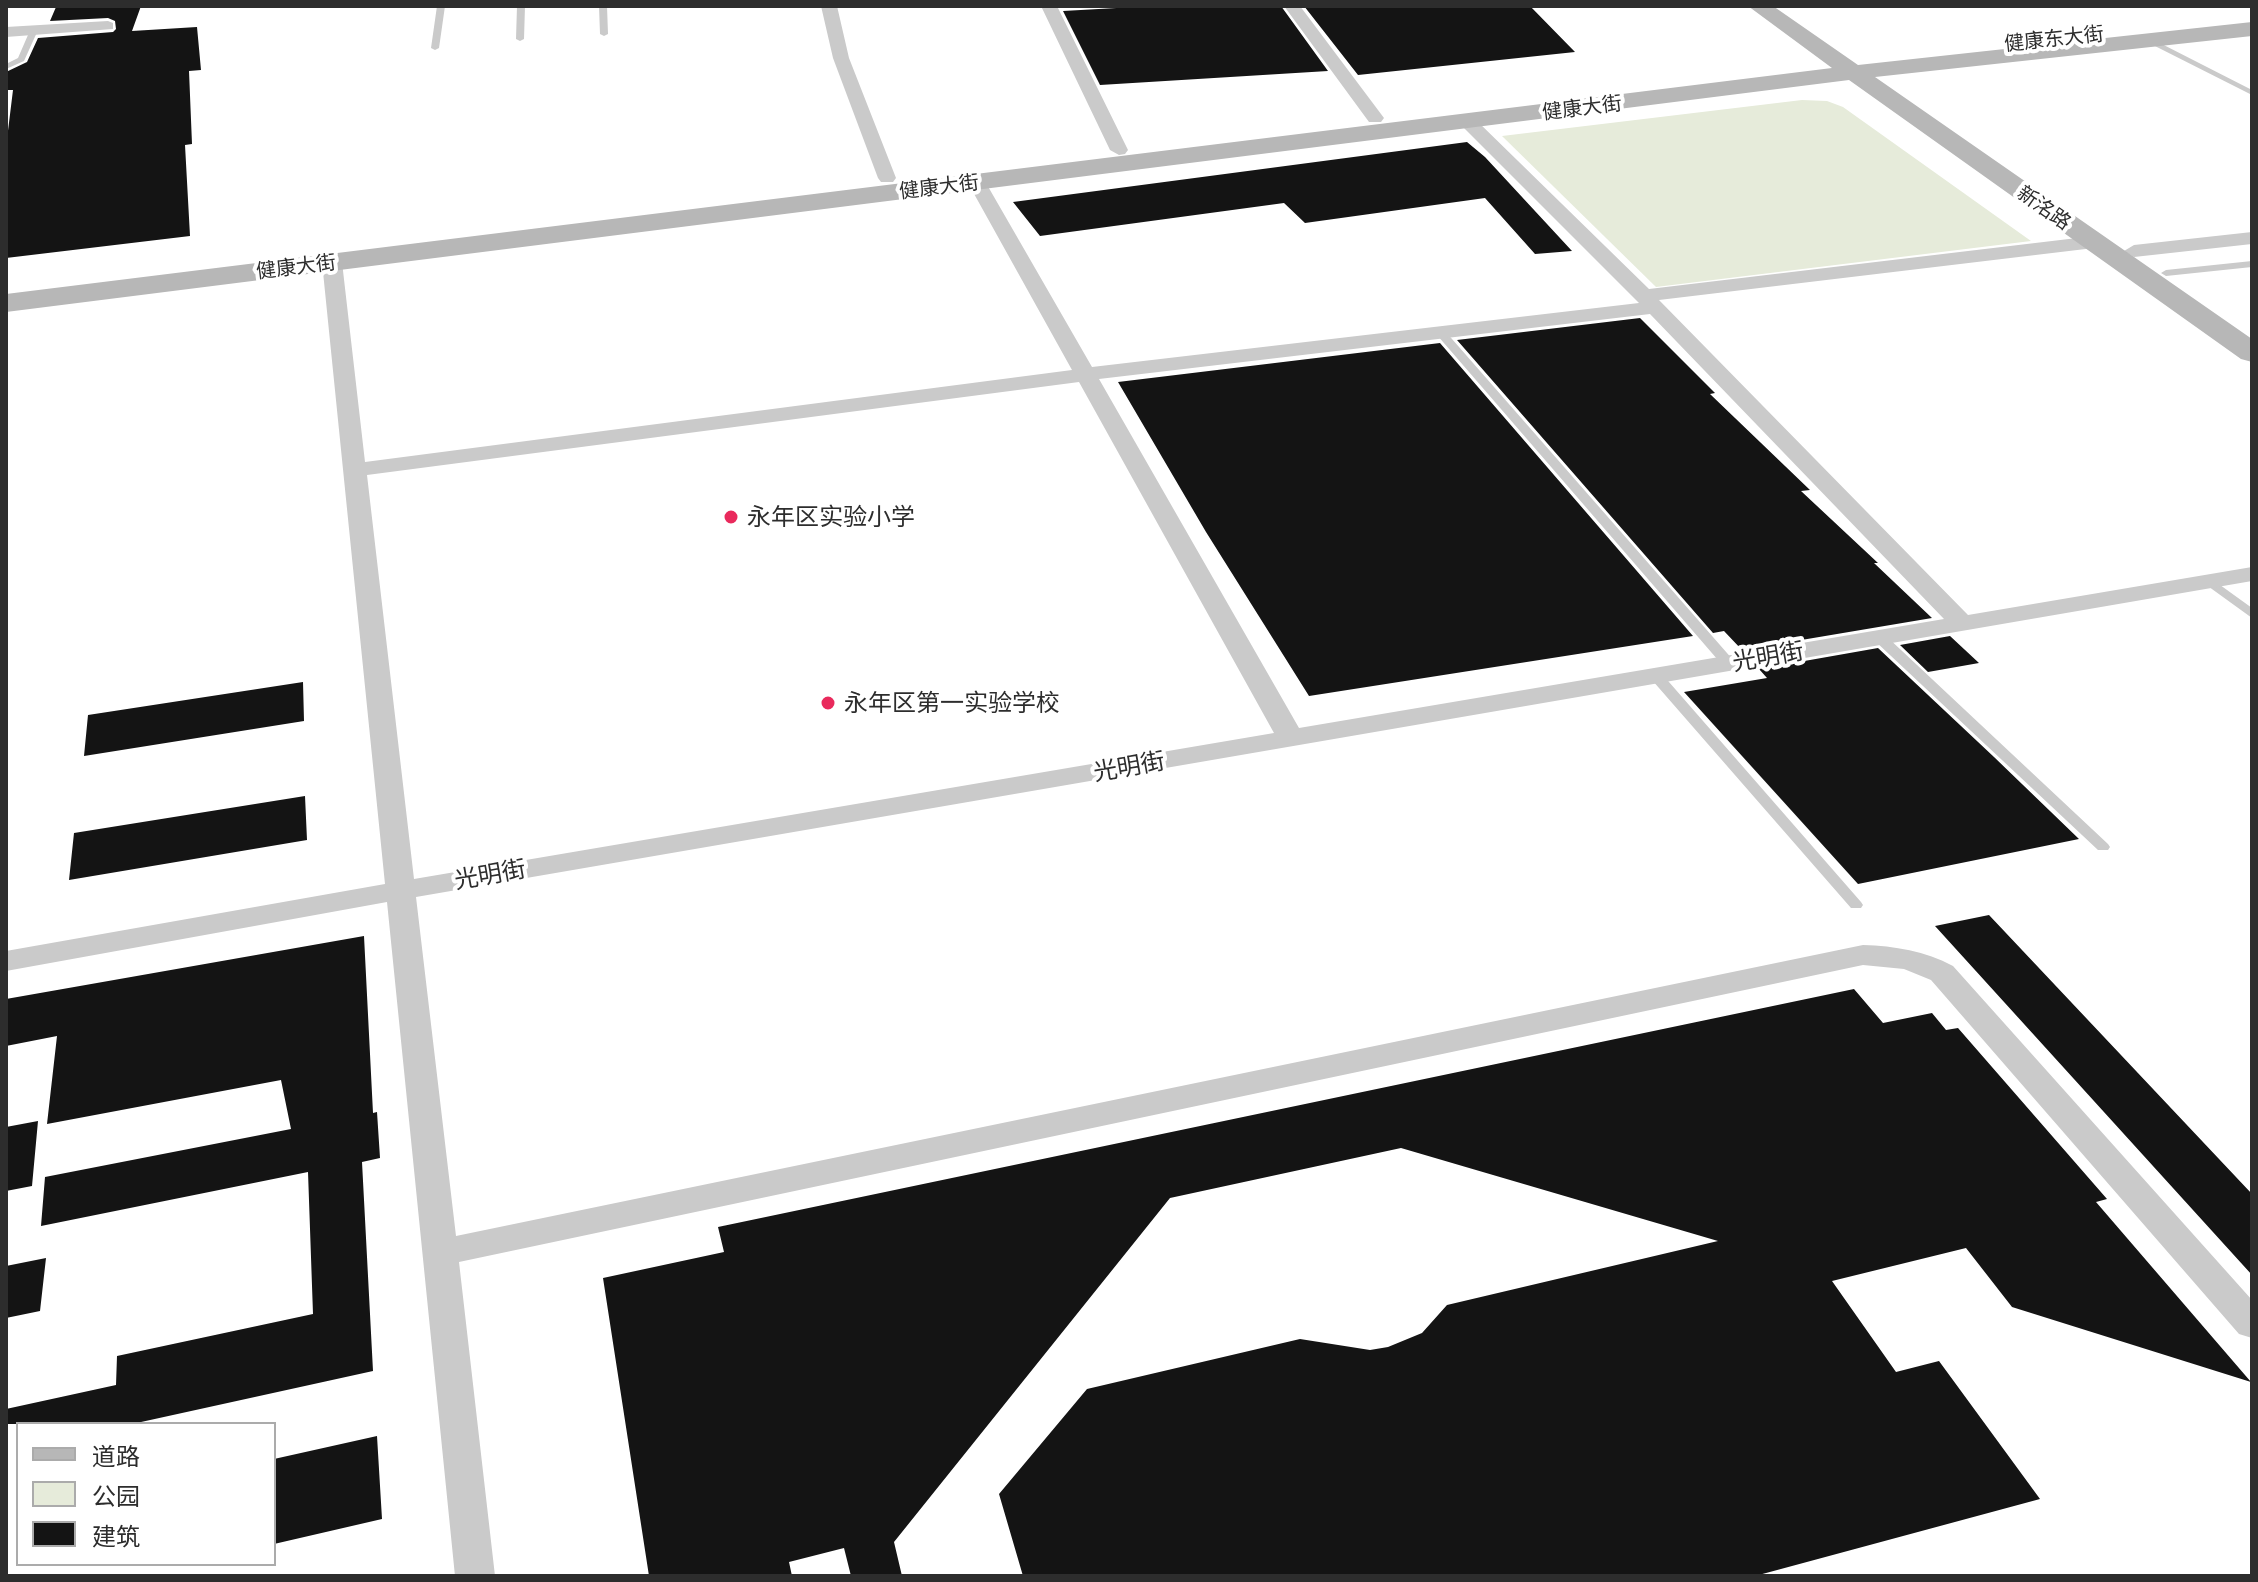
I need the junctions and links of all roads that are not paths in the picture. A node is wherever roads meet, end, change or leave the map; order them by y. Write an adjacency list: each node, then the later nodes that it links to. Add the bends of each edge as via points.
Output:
1 (441, 6): 17 (lane)
2 (521, 6): 15 (lane)
3 (603, 6): 14 (lane)
4 (829, 6): 24 (street, via 841,58)
5 (1049, 6): 23 (street)
6 (1292, 6): 21 (street)
7 (1759, 6): 18 (main road)
8 (1780, 6): 18 (main road)
9 (2252, 19): 18 (main road, 健康东大街)
10 (108, 26): 12 (street)
11 (2252, 29): 16 (main road, 健康东大街)
12 (34, 30): 13 (street); 19 (lane, via 21,59)
13 (6, 32)
14 (604, 34)
15 (520, 39)
16 (2150, 40): 18 (main road, 健康东大街); 20 (lane)
17 (435, 48)
18 (1855, 66): 21 (main road, 健康大街); 22 (main road, 健康大街); 27 (main road, 新洺路); 28 (main road, 新洺路)
19 (6, 67)
20 (2252, 93)
21 (1375, 118): 23 (main road, 健康大街)
22 (1468, 122): 25 (main road, 健康大街); 33 (street)
23 (1119, 150): 24 (main road, 健康大街)
24 (887, 178): 32 (main road, 健康大街)
25 (977, 183): 29 (main road, 健康大街); 38 (street)
26 (2252, 238): 28 (street)
27 (2094, 242): 33 (street); 37 (main road, 新洺路)
28 (2134, 251): 31 (main road, 新洺路)
29 (332, 262): 34 (main road, 健康大街); 39 (street)
30 (2252, 264): 31 (lane)
31 (2166, 273): 36 (main road, 新洺路)
32 (6, 284)
33 (1649, 301): 35 (street); 43 (street)
34 (6, 303)
35 (1441, 333): 38 (street); 45 (lane)
36 (2252, 333)
37 (2252, 353)
38 (1088, 375): 39 (street); 47 (street)
39 (355, 470): 49 (street)
40 (2252, 574): 41 (street, 光明街)
41 (2209, 581): 42 (lane); 43 (street, 光明街)
42 (2252, 614)
43 (1963, 624): 44 (street, 光明街)
44 (1880, 638): 45 (street, 光明街); 48 (lane)
45 (1729, 664): 46 (street, 光明街)
46 (1657, 677): 47 (street, 光明街); 50 (lane)
47 (1291, 739): 49 (street, 光明街)
48 (2103, 847)
49 (401, 890): 51 (street, 光明街); 52 (street)
50 (1856, 905)
51 (6, 961)
52 (440, 1253): 53 (street, via 1863,955 1894,956 1942,973); 54 (street)
53 (2252, 1324)
54 (475, 1576)

